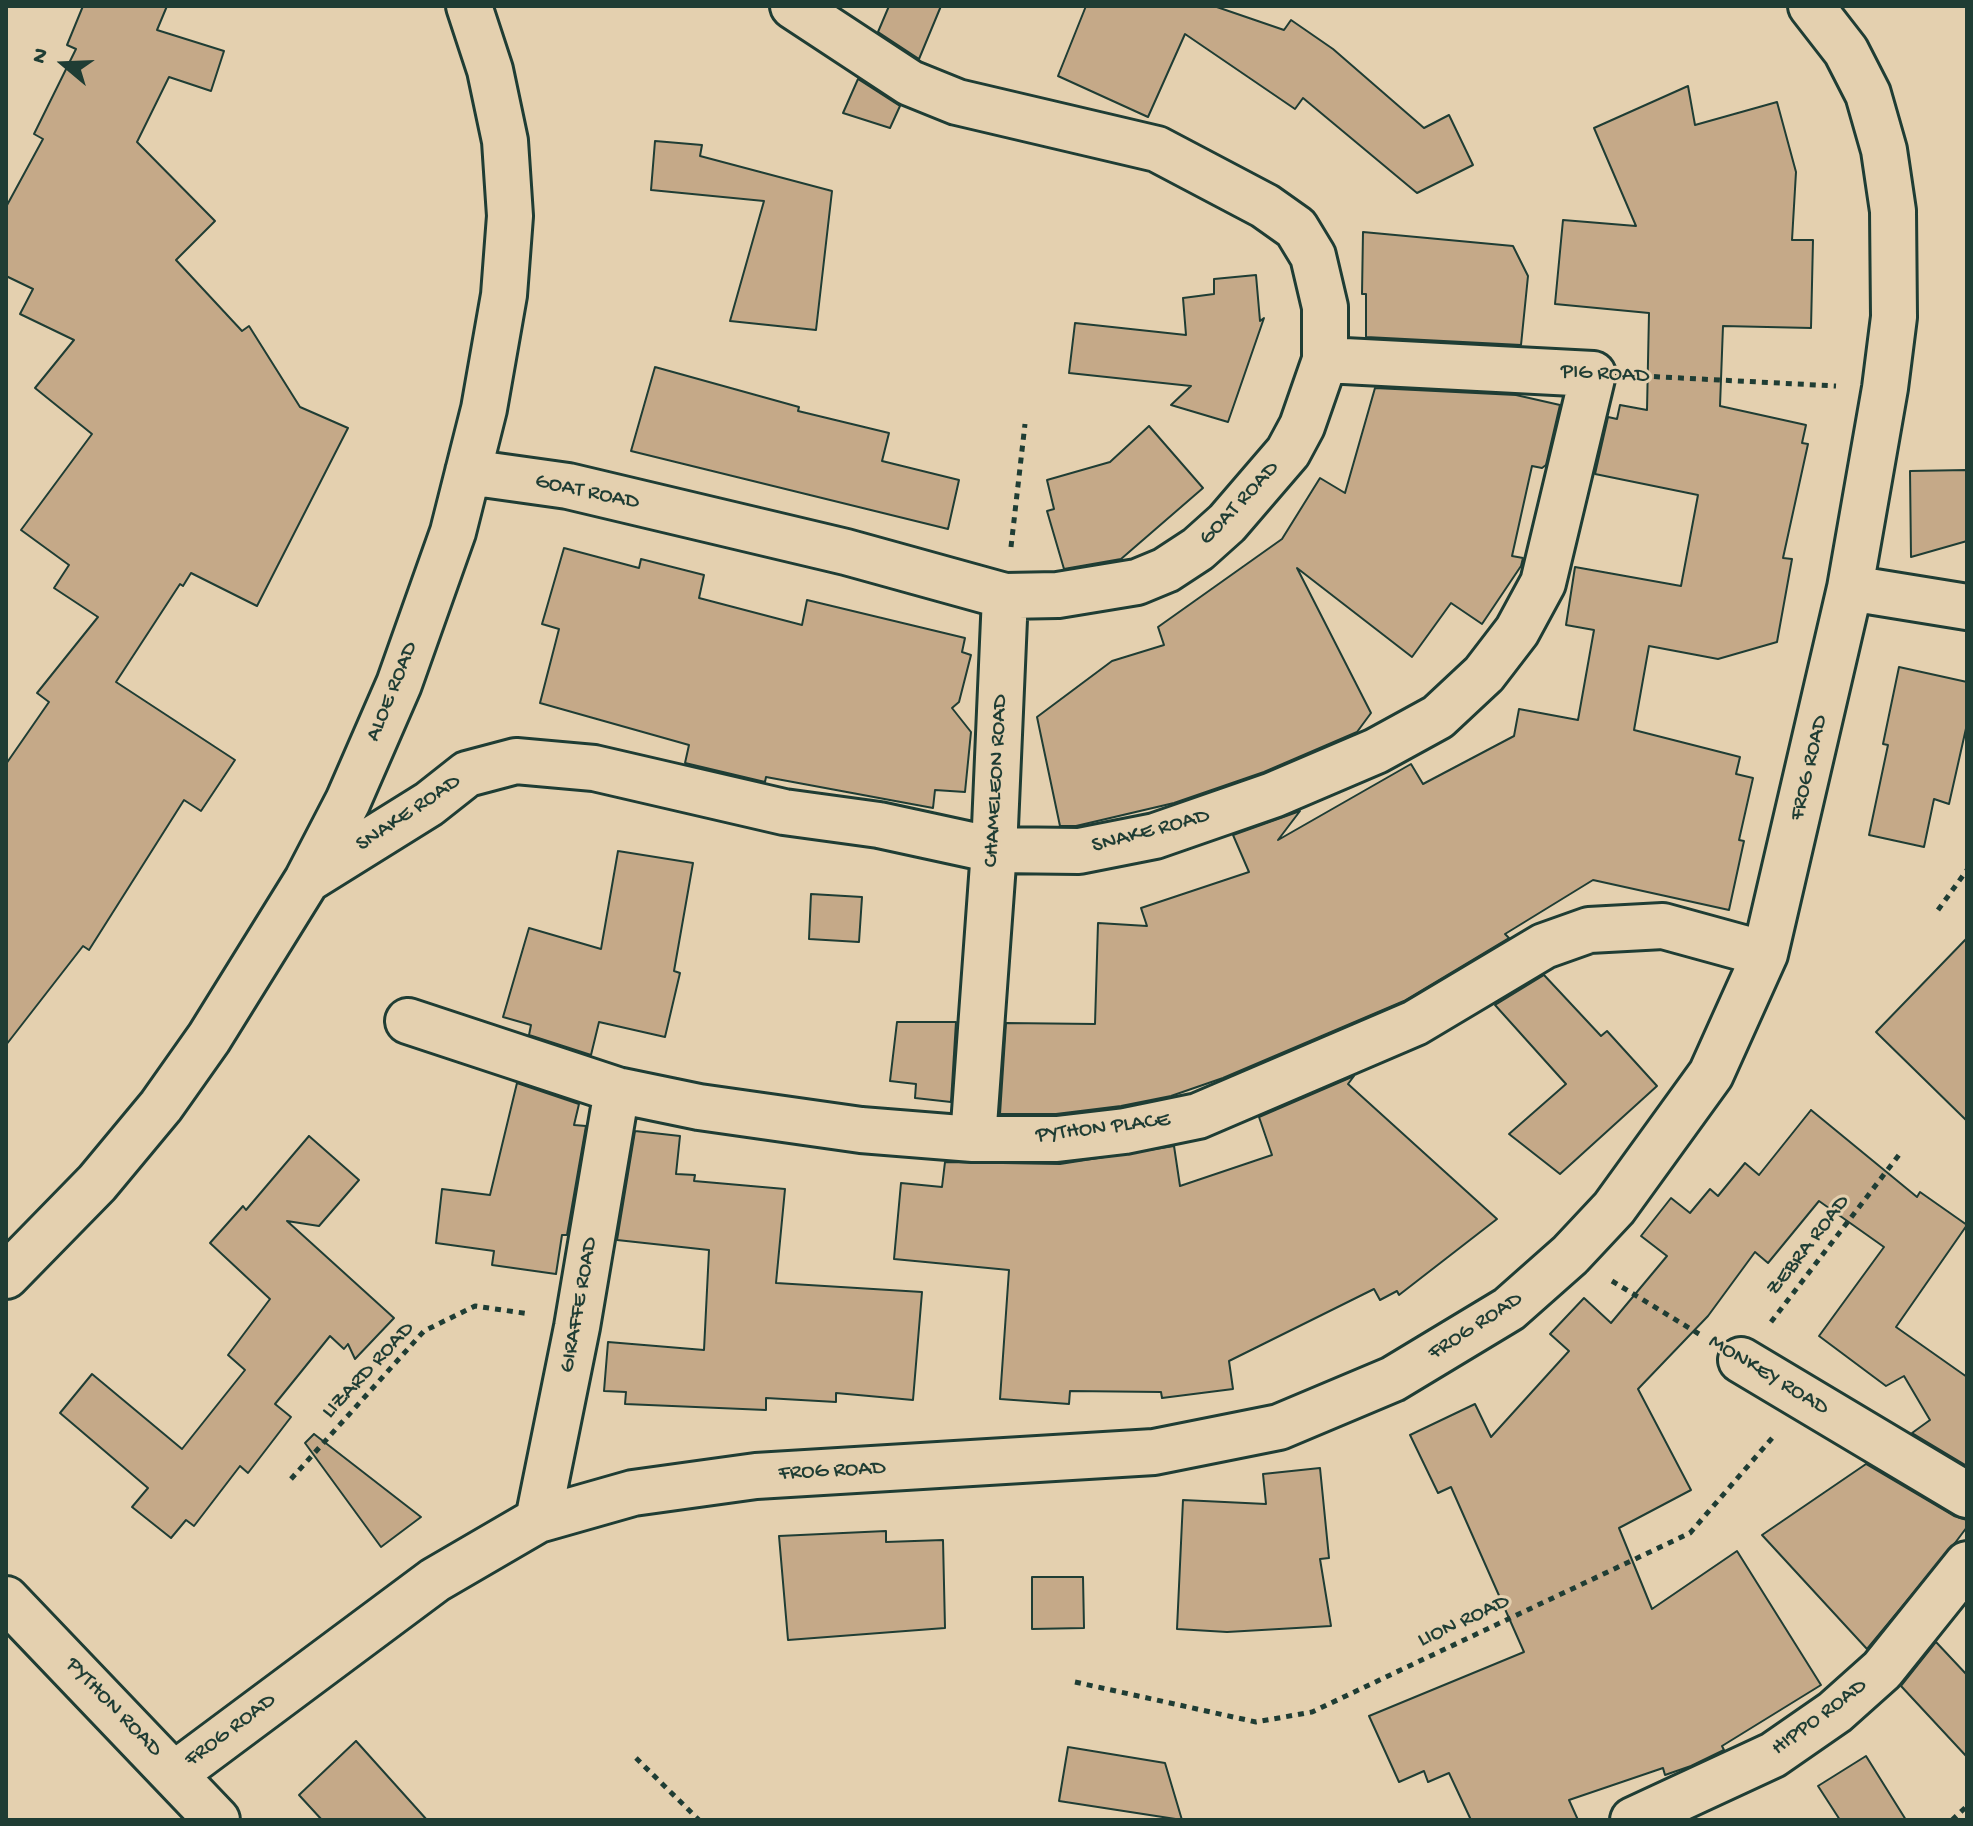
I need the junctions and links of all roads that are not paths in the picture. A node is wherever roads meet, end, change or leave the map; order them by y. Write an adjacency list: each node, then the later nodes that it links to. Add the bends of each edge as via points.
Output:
1 (469, 6): 6 (street, ALOE ROAD, via 505,141 510,216 504,295)
2 (793, 6): 4 (street, GOAT ROAD, via 910,83 957,102 1157,149 1265,206 1296,228 1313,256 1325,307)
3 (1811, 6): 7 (street, FROG ROAD, via 1846,51 1868,94 1893,211 1894,317)
4 (1325, 360): 5 (street, PIG ROAD); 8 (street, GOAT ROAD, via 1288,452 1263,486 1198,549 1137,582 1058,595)
5 (1593, 374): 10 (street, SNAKE ROAD, via 1543,583 1517,631 1484,674 1438,717 1376,751 1273,795 1155,836 1079,851)
6 (468, 472): 8 (street, GOAT ROAD, via 568,486); 11 (street, ALOE ROAD, via 453,532 399,684)
7 (1850, 588): 9 (street); 12 (street, FROG ROAD)
8 (1005, 596): 10 (street, CHAMELEON ROAD)
9 (1967, 607)
10 (994, 850): 11 (street, SNAKE ROAD, via 879,825 784,812 594,768 516,761 467,774 429,804); 15 (street, CHAMELEON ROAD)
11 (307, 880): 16 (street, ALOE ROAD, via 161,1106 97,1183)
12 (1765, 954): 15 (street, PYTHON PLACE, via 1663,926 1589,930 1544,946 1415,1023 1198,1116 1057,1139); 19 (street, FROG ROAD, via 1711,1074 1614,1208 1509,1309 1393,1379 1279,1427 1154,1452 756,1476 633,1493)
13 (408, 1021): 14 (street, PYTHON PLACE)
14 (617, 1090): 15 (street, PYTHON PLACE, via 796,1123); 19 (street, GIRAFFE ROAD)
15 (973, 1139)
16 (6, 1276)
17 (1741, 1360): 18 (street, MONKEY ROAD)
18 (1967, 1495)
19 (538, 1520): 22 (street, FROG ROAD, via 435,1580)
20 (1967, 1564): 24 (street, HIPPO ROAD, via 1882,1670 1835,1712 1773,1755)
21 (6, 1599): 22 (street, PYTHON ROAD)
22 (176, 1773): 23 (street, PYTHON ROAD)
23 (217, 1820)
24 (1633, 1820)

